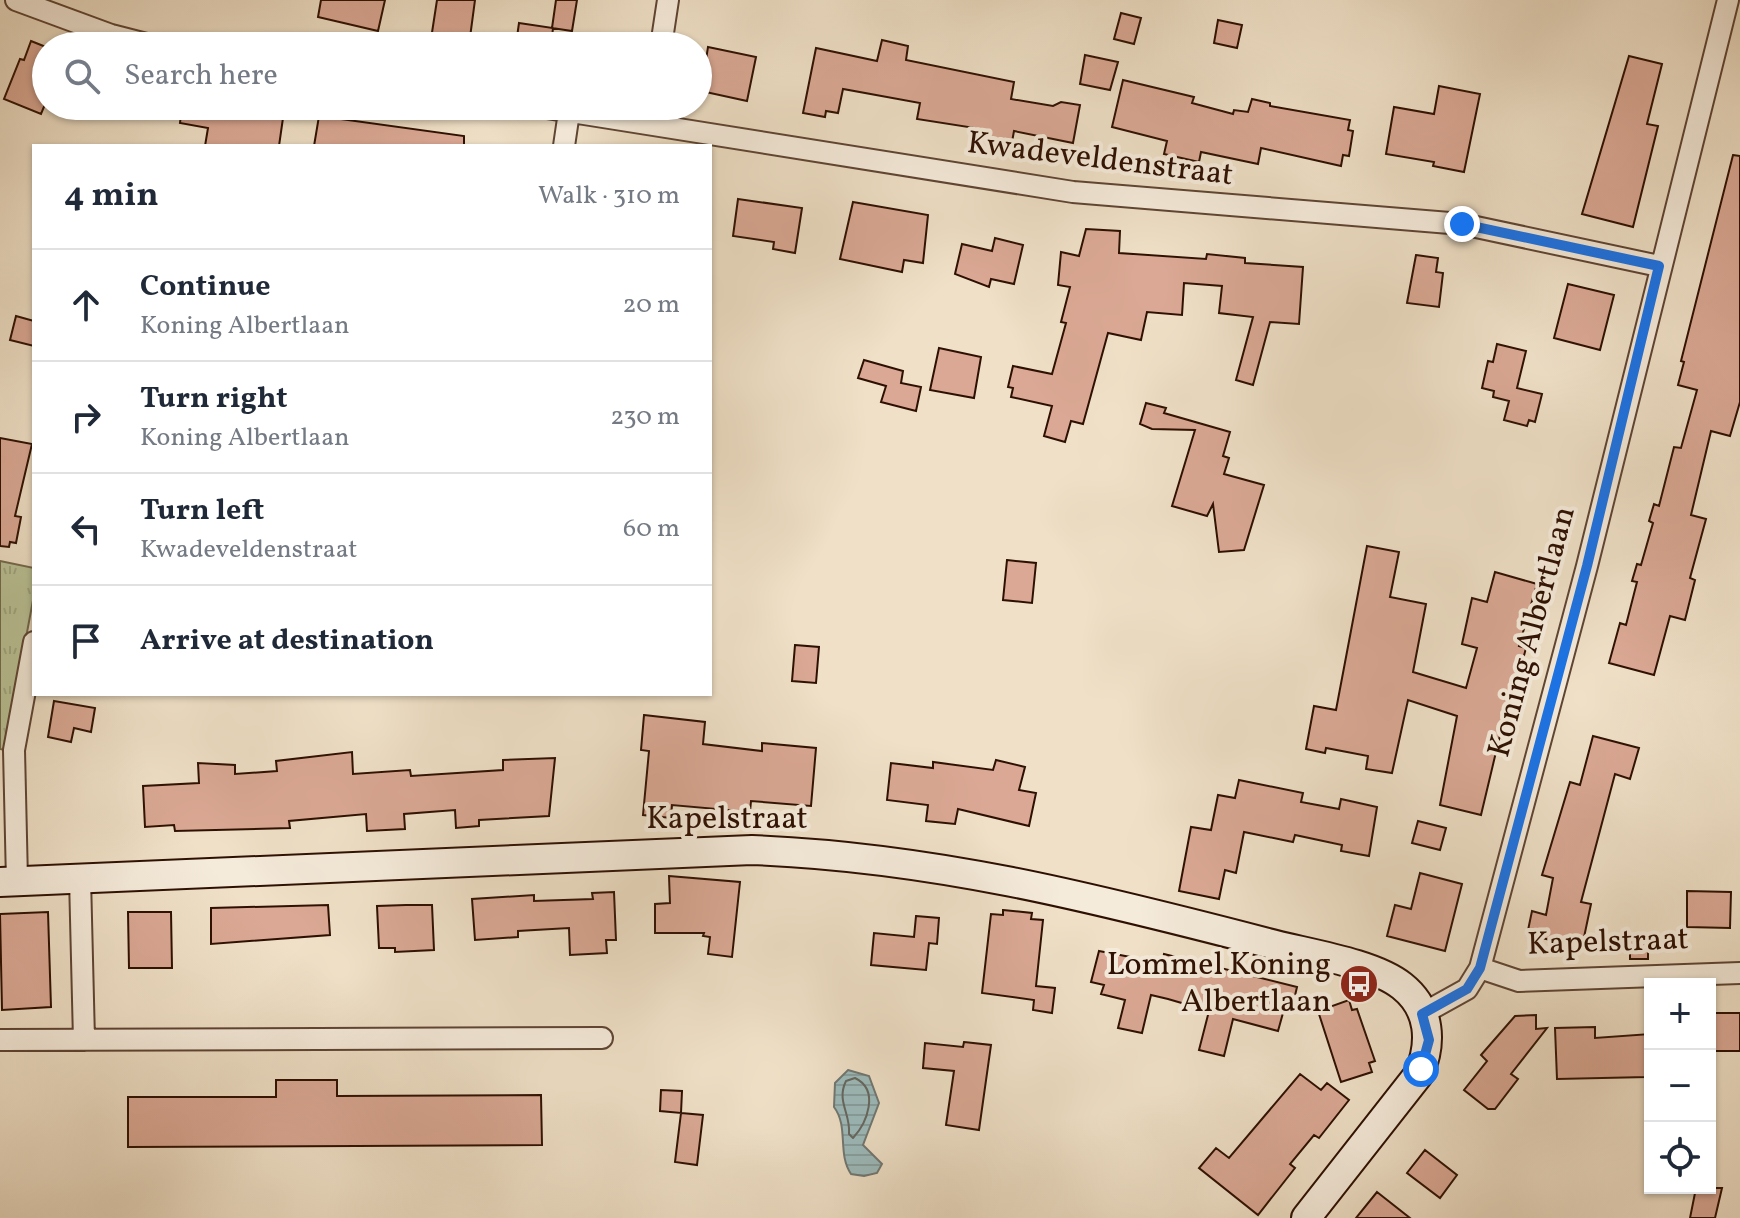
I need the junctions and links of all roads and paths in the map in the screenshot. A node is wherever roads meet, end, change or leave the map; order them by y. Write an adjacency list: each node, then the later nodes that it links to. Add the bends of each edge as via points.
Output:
1 (16, 0): 4 (street)
2 (668, 0): 5 (street)
3 (1728, 0): 9 (street, Koning Albertlaan)
4 (103, 32)
5 (663, 32)
6 (568, 120): 8 (street)
7 (679, 120): 9 (street, Kwadeveldenstraat, via 1087,194 1462,224)
8 (564, 144)
9 (1659, 266): 13 (street, Koning Albertlaan, via 1587,566)
10 (32, 653): 12 (street, via 14,750)
11 (80, 878): 12 (main road, Kapelstraat); 15 (main road, Kapelstraat, via 696,851 888,860 999,877 1375,973 1408,991); 18 (street)
12 (9, 881)
13 (1480, 968): 14 (street, Kapelstraat, via 1519,981); 15 (street, Koning Albertlaan, via 1467,989)
14 (1740, 973)
15 (1422, 1014): 19 (main road, via 1429,1040 1419,1074)
16 (602, 1038): 18 (street)
17 (0, 1040): 18 (street)
18 (84, 1040)
19 (1306, 1218)

